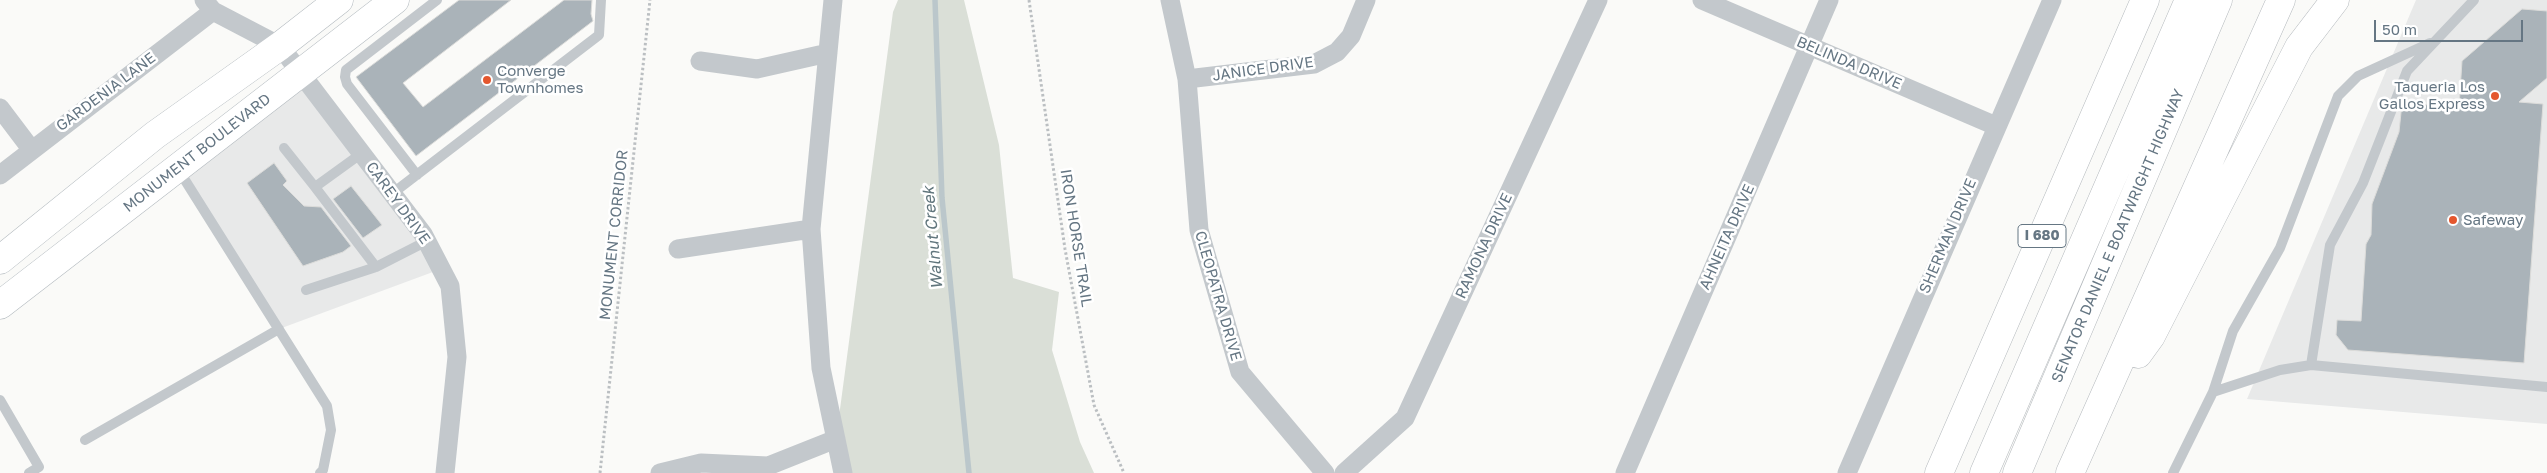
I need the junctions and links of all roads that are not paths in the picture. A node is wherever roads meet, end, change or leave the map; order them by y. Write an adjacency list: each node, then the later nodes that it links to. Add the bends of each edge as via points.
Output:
1 (339, 0): 20 (main road)
2 (395, 0): 24 (main road, MONUMENT BOULEVARD)
3 (438, 0): 33 (lane, via 346,70 345,77 347,84)
4 (601, 0): 33 (lane, via 599,35)
5 (833, 0): 22 (street)
6 (1170, 0): 25 (street, CLEOPATRA DRIVE)
7 (1366, 0): 25 (street, JANICE DRIVE, via 1350,36 1337,52 1314,64)
8 (1598, 0): 57 (street, RAMONA DRIVE, via 1405,418)
9 (1702, 0): 21 (street, BELINDA DRIVE)
10 (1829, 0): 21 (street, AHNEITA DRIVE)
11 (2052, 0): 27 (street, SHERMAN DRIVE)
12 (2145, 0): 60 (main road, I 680)
13 (2189, 0): 61 (main road, I 680)
14 (2218, 0): 62 (main road, SENATOR DANIEL E BOATWRIGHT HIGHWAY)
15 (2281, 0): 48 (main road)
16 (2335, 0): 48 (main road, via 2299,47 2151,336)
17 (2474, 0): 19 (lane)
18 (209, 5): 20 (street); 29 (street, GARDENIA LANE)
19 (2435, 41): 44 (lane, via 2407,71 2364,183 2330,245); 46 (lane, via 2358,76 2338,96 2280,248 2233,331)
20 (280, 46): 24 (street, CAREY DRIVE); 39 (main road, via 155,135)
21 (1810, 46): 27 (street, BELINDA DRIVE); 58 (street, AHNEITA DRIVE)
22 (828, 53): 23 (street, via 757,69); 36 (street)
23 (700, 61)
24 (300, 72): 30 (street, CAREY DRIVE); 31 (main road, MONUMENT BOULEVARD)
25 (1188, 79): 56 (street, CLEOPATRA DRIVE, via 1199,230 1240,372)
26 (0, 108): 29 (street)
27 (1996, 126): 59 (street, SHERMAN DRIVE)
28 (284, 148): 34 (lane)
29 (31, 149): 32 (street, GARDENIA LANE)
30 (362, 153): 34 (lane); 35 (street, CAREY DRIVE)
31 (178, 169): 42 (main road, MONUMENT BOULEVARD); 43 (lane)
32 (0, 175)
33 (417, 175): 35 (lane)
34 (315, 187): 40 (lane)
35 (393, 193): 37 (street, CAREY DRIVE)
36 (811, 229): 38 (street); 49 (street, via 820,368)
37 (427, 241): 40 (lane); 53 (street, CAREY DRIVE, via 450,286 457,357)
38 (678, 249)
39 (0, 260)
40 (376, 267): 41 (lane)
41 (306, 290)
42 (0, 305)
43 (279, 329): 50 (lane); 52 (lane, via 327,406 331,430)
44 (2311, 365): 45 (lane); 46 (lane, via 2280,370)
45 (2547, 387)
46 (2213, 392): 64 (lane)
47 (0, 400): 51 (lane, via 39,467)
48 (2094, 419): 63 (main road)
49 (836, 438): 54 (street, via 768,466 701,463); 55 (street)
50 (86, 440)
51 (29, 473)
52 (320, 473)
53 (444, 473)
54 (660, 473)
55 (843, 473)
56 (1325, 473)
57 (1344, 473)
58 (1625, 473)
59 (1847, 473)
60 (1939, 473)
61 (1984, 473)
62 (2017, 473)
63 (2070, 473)
64 (2173, 473)

